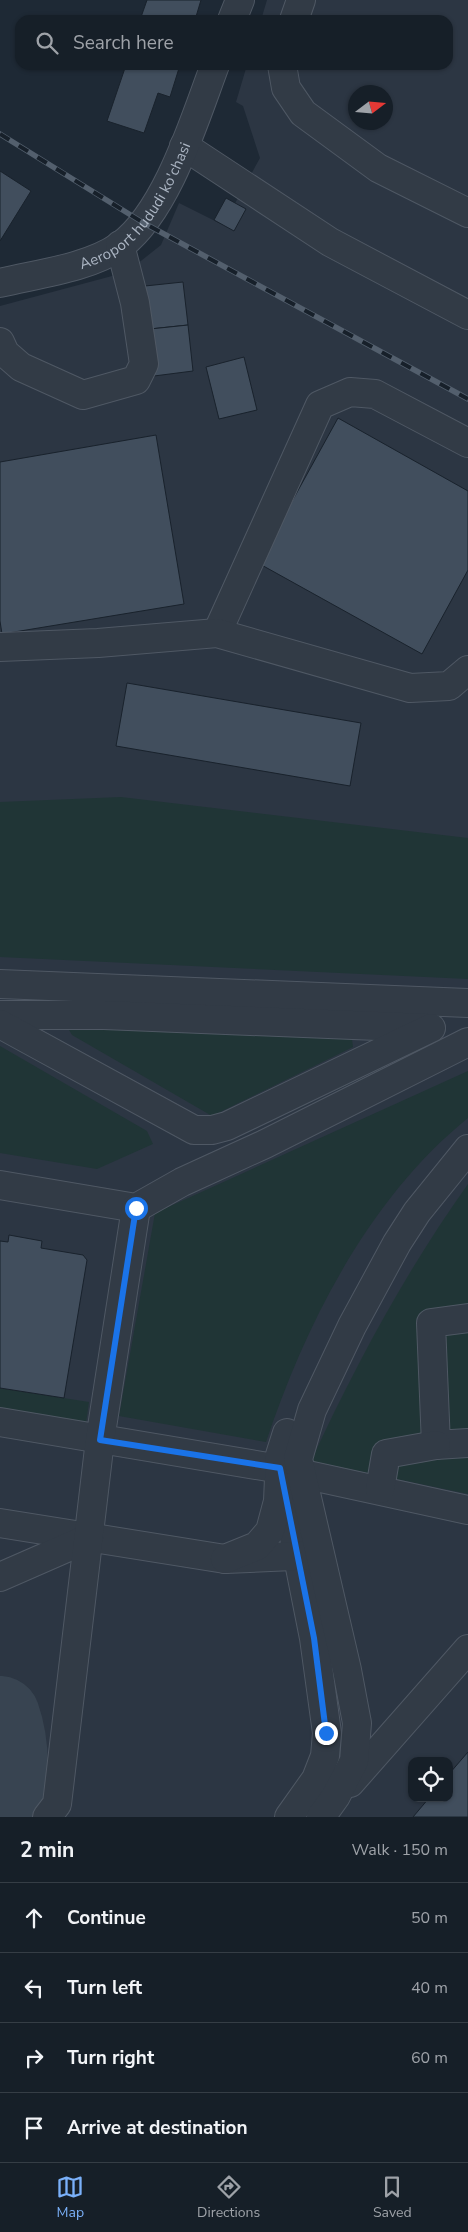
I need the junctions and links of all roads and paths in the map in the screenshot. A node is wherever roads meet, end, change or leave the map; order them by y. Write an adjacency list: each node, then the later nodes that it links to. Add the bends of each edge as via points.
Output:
1 (240, 0): 3 (street)
2 (300, 0): 4 (street)
3 (234, 15)
4 (296, 15)
5 (213, 70): 7 (street, Aeroport hududi ko'chasi)
6 (283, 70): 8 (street, via 286,88 302,113 378,168)
7 (184, 146): 9 (street, Aeroport hududi ko'chasi, via 154,206); 11 (street, via 330,242)
8 (468, 213)
9 (120, 245): 10 (street, Aeroport hududi ko'chasi, via 83,263); 12 (street, via 135,303 144,364 136,380 83,394 21,367 5,353)
10 (0, 283)
11 (468, 315)
12 (0, 342)
13 (468, 443): 14 (street, via 375,394 350,392 320,405)
14 (217, 633): 15 (street); 16 (street, via 410,688 449,686)
15 (0, 647)
16 (468, 670)
17 (0, 984): 18 (street)
18 (468, 1003)
19 (0, 1015): 21 (street)
20 (0, 1024): 21 (street, via 194,1130 227,1126)
21 (431, 1028): 22 (street)
22 (468, 1031)
23 (468, 1042): 27 (street, via 182,1182)
24 (468, 1134): 33 (street, via 429,1174 406,1204 340,1318 299,1403 280,1455)
25 (468, 1149): 33 (street, via 412,1220 352,1326 306,1426 298,1459)
26 (0, 1185): 27 (street)
27 (136, 1208): 30 (street)
28 (468, 1318): 32 (street, via 432,1323)
29 (0, 1422): 30 (street)
30 (100, 1440): 33 (street); 37 (street)
31 (468, 1443): 32 (street)
32 (436, 1445): 34 (street, via 386,1454)
33 (291, 1471): 34 (street); 38 (street); 39 (street, via 268,1536 251,1550)
34 (380, 1489): 35 (street)
35 (468, 1510)
36 (0, 1523): 37 (street)
37 (89, 1538): 39 (street); 40 (street); 43 (street, via 58,1804)
38 (309, 1556): 39 (street); 42 (street, via 347,1670 358,1732 350,1770); 44 (street, via 326,1744 316,1779)
39 (225, 1559)
40 (0, 1576)
41 (468, 1649): 42 (street)
42 (322, 1815)
43 (47, 1817)
44 (289, 1817)

